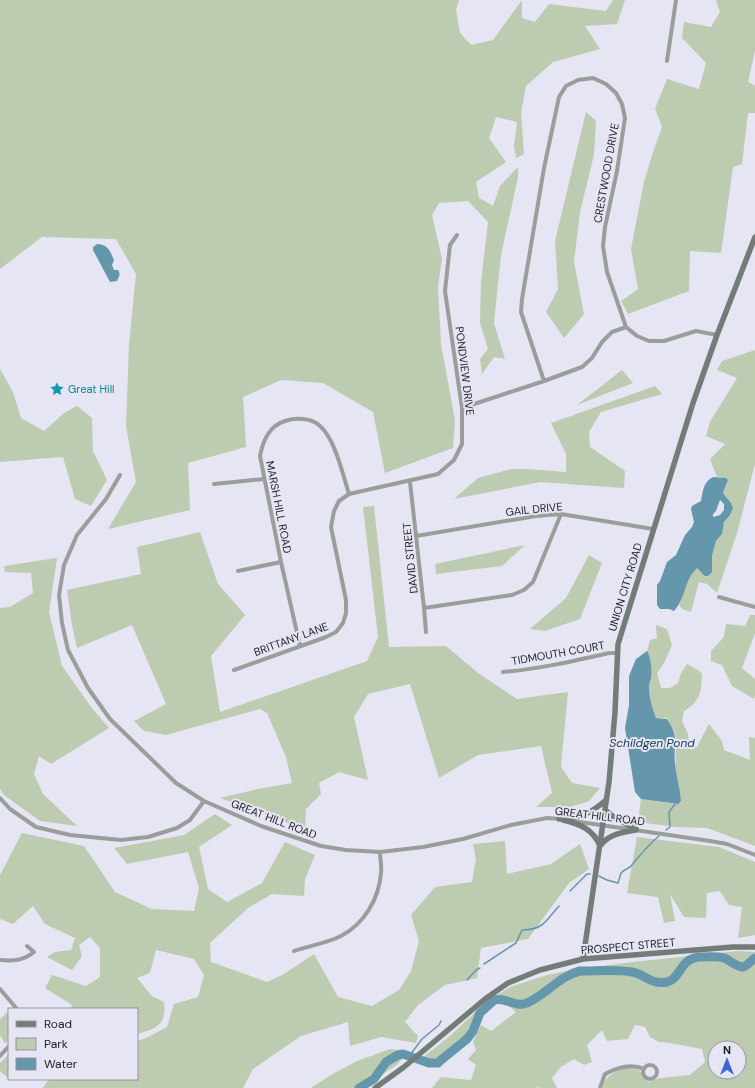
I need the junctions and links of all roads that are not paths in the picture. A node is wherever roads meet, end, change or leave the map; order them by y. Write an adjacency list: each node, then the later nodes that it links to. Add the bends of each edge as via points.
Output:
1 (676, 0): 2 (street)
2 (667, 61)
3 (457, 235): 8 (street, PONDVIEW DRIVE, via 450,245 445,291)
4 (755, 237): 6 (main road, UNION CITY ROAD)
5 (626, 327): 6 (street, via 649,341 664,341 696,331); 7 (street, via 612,332 582,367); 7 (street, CRESTWOOD DRIVE, via 607,272 603,246 625,118 616,93 606,84 593,78 578,80 566,86 559,97 522,299 521,312)
6 (716, 335): 15 (main road, UNION CITY ROAD)
7 (544, 381): 8 (street)
8 (462, 408): 11 (street, PONDVIEW DRIVE, via 462,444 454,460 438,474)
9 (120, 475): 29 (street, GREAT HILL ROAD, via 106,499 77,535 64,565 59,595 68,650 88,688 110,719 176,783)
10 (264, 480): 12 (street); 13 (street, MARSH HILL ROAD, via 260,456 262,442 270,430 281,422 294,418 308,420 320,425 327,435); 17 (street, MARSH HILL ROAD)
11 (410, 482): 13 (street); 16 (street, DAVID STREET)
12 (214, 484)
13 (350, 494): 23 (street, BRITTANY LANE, via 339,501 331,527 346,600 345,618 336,632)
14 (561, 514): 15 (street, GAIL DRIVE); 16 (street, GAIL DRIVE); 21 (street, via 532,582 524,590 512,595)
15 (653, 529): 24 (main road, UNION CITY ROAD, via 625,618)
16 (416, 536): 21 (street, DAVID STREET)
17 (281, 562): 18 (street); 23 (street, MARSH HILL ROAD)
18 (238, 571)
19 (719, 597): 20 (street)
20 (755, 607)
21 (424, 608): 22 (street, DAVID STREET)
22 (426, 632)
23 (300, 646): 25 (street, BRITTANY LANE)
24 (617, 653): 26 (street, TIDMOUTH COURT); 28 (main road, UNION CITY ROAD, via 612,755)
25 (234, 670)
26 (503, 672)
27 (0, 798): 29 (street, via 10,809 36,827 70,835 121,840 148,837 176,828 190,820)
28 (606, 800): 30 (main road, UNION CITY ROAD); 31 (main road, via 585,815)
29 (204, 801): 35 (street, GREAT HILL ROAD, via 262,826 321,846)
30 (605, 810): 32 (main road, UNION CITY ROAD); 33 (main road)
31 (559, 819): 32 (street, GREAT HILL ROAD); 34 (main road, via 579,824 596,837); 35 (street, GREAT HILL ROAD, via 547,818 463,839)
32 (603, 824): 33 (street, GREAT HILL ROAD); 34 (main road, UNION CITY ROAD)
33 (636, 830): 34 (main road, via 609,837); 36 (street, GREAT HILL ROAD, via 727,844)
34 (600, 846): 40 (main road, UNION CITY ROAD)
35 (380, 852): 39 (street, via 381,873 377,895 367,913 341,936)
36 (755, 855)
37 (27, 946): 41 (street, via 34,952 27,957 18,961)
38 (755, 947): 40 (main road, PROSPECT STREET)
39 (294, 951)
40 (583, 959): 47 (main road, PROSPECT STREET, via 540,970 508,983)
41 (0, 960)
42 (0, 990): 43 (street)
43 (16, 1008)
44 (8, 1047): 45 (street)
45 (0, 1056)
46 (644, 1069): 48 (street, via 626,1066 614,1069 605,1074)
47 (375, 1088)
48 (600, 1088)

